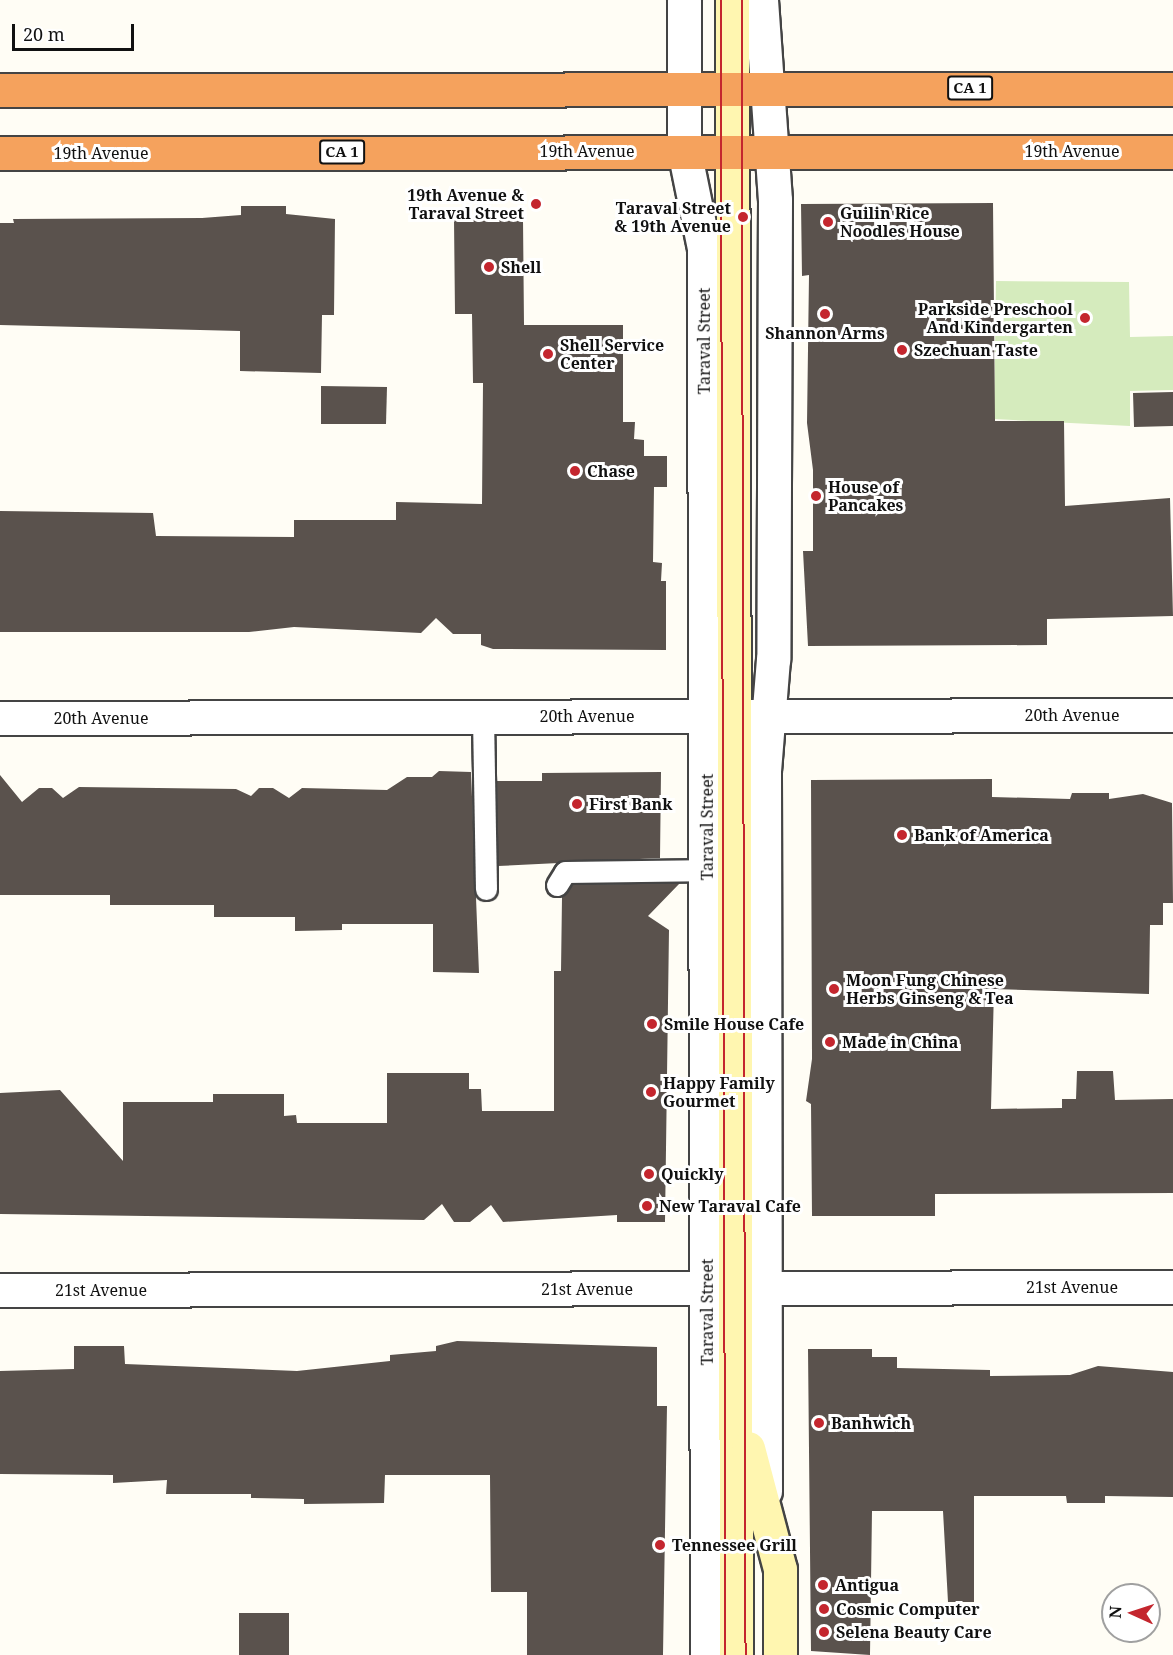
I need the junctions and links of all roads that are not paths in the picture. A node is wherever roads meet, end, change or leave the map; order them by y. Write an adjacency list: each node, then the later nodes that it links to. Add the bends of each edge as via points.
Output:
1 (684, 0): 5 (street, Taraval Street)
2 (732, 0): 6 (street, Taraval Street)
3 (761, 0): 4 (street, Taraval Street)
4 (767, 87): 6 (highway, CA 1); 7 (highway, CA 1); 10 (street, Taraval Street)
5 (684, 88): 6 (highway, CA 1); 8 (highway, CA 1); 11 (street, Taraval Street)
6 (732, 88): 9 (street, Taraval Street)
7 (1173, 89)
8 (0, 90)
9 (732, 149): 10 (highway, 19th Avenue / CA 1); 11 (highway, 19th Avenue / CA 1); 15 (street, Taraval Street)
10 (771, 149): 12 (highway, 19th Avenue / CA 1); 17 (street, Taraval Street, via 776,490)
11 (684, 150): 13 (highway, 19th Avenue / CA 1); 15 (street, Taraval Street, via 704,248)
12 (1173, 152)
13 (0, 153)
14 (1173, 715): 17 (street, 20th Avenue)
15 (720, 716): 16 (street, 20th Avenue); 17 (street, 20th Avenue); 19 (street, Taraval Street)
16 (483, 717): 18 (street, 20th Avenue); 21 (lane)
17 (768, 717): 23 (street, Taraval Street)
18 (0, 718)
19 (721, 870): 20 (lane, via 565,872); 23 (street, Taraval Street)
20 (557, 885)
21 (486, 889)
22 (1173, 1287): 23 (street, 21st Avenue)
23 (736, 1288): 24 (street, 21st Avenue); 25 (street, Taraval Street); 26 (street, Taraval Street); 27 (street, Taraval Street)
24 (0, 1290)
25 (736, 1402): 26 (street, Taraval Street); 28 (street, Taraval Street)
26 (765, 1513): 29 (street, Taraval Street, via 780,1569)
27 (707, 1655)
28 (736, 1655)
29 (780, 1655)

